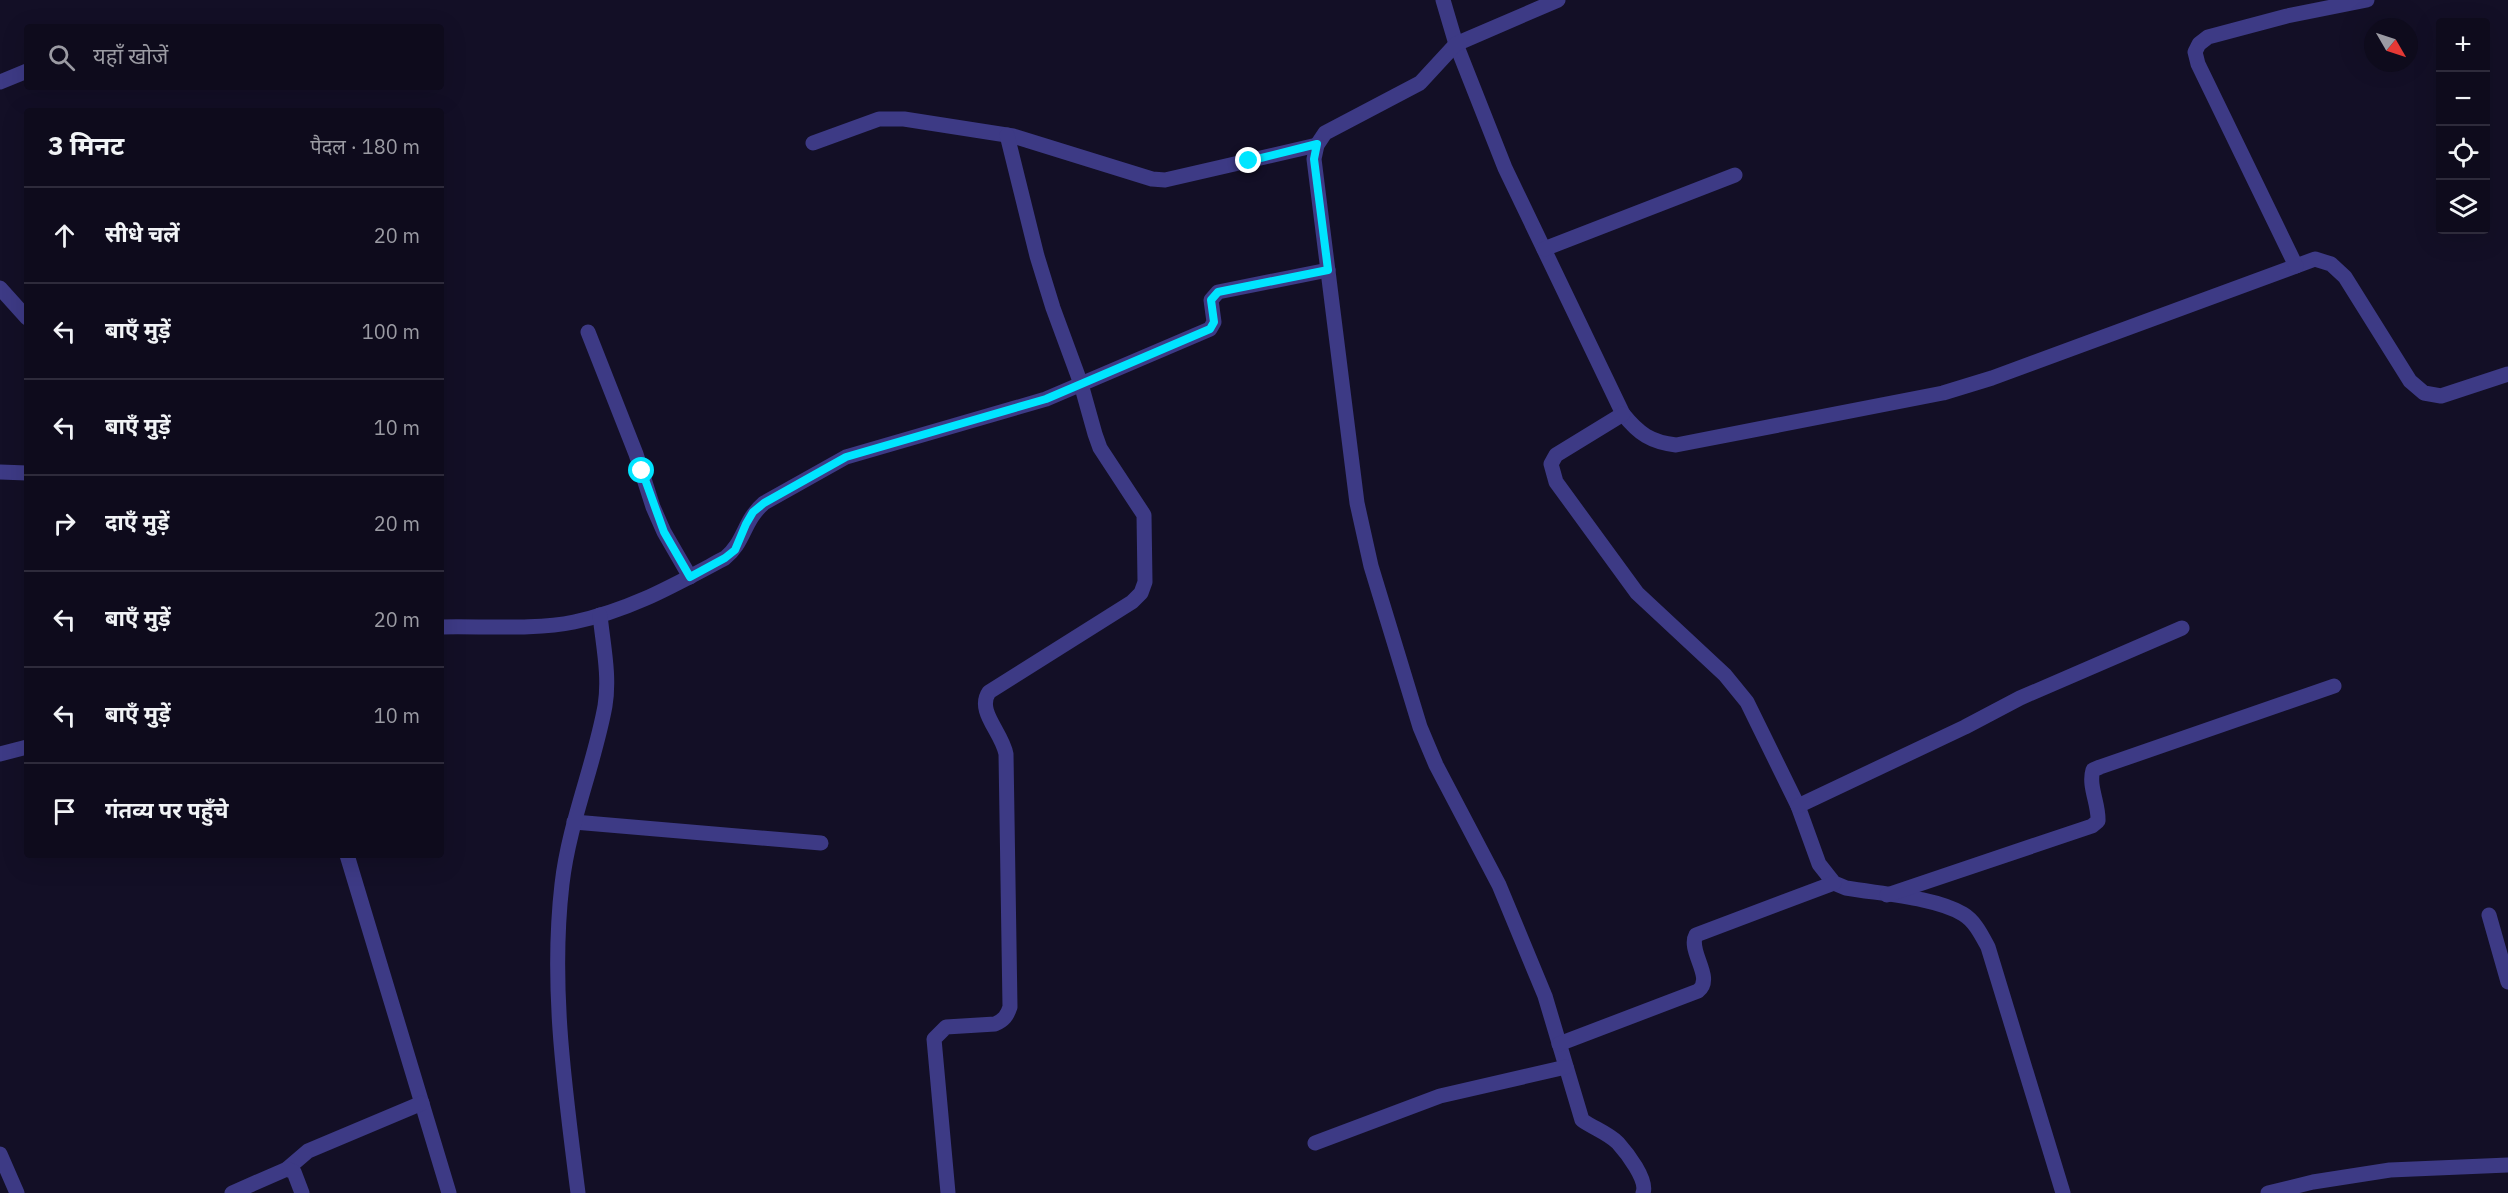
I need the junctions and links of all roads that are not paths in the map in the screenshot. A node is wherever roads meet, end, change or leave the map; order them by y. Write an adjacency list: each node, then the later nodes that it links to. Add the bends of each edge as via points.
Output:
1 (1443, 0): 4 (street)
2 (1558, 0): 4 (street)
3 (2367, 0): 12 (street, via 2208,37 2195,52)
4 (1456, 44): 9 (street, via 1420,83 1334,127); 11 (street, via 1505,168)
5 (24, 71): 6 (street)
6 (0, 82)
7 (1007, 135): 8 (street, via 904,118 879,119); 9 (street, via 1166,180); 18 (street, via 1037,256)
8 (813, 144)
9 (1317, 144): 13 (street, via 1314,159)
10 (1736, 175): 11 (street)
11 (1544, 249): 19 (street)
12 (2296, 266): 17 (street, via 2315,259 2331,264 2345,277 2410,381 2424,393 2441,396); 19 (street, via 1943,393 1676,446 1657,443 1635,429)
13 (1328, 270): 18 (street, via 1218,292 1211,300 1214,322 1210,329); 37 (street, via 1357,503 1371,566 1420,727 1499,885 1545,996)
14 (0, 288): 15 (street)
15 (24, 315)
16 (588, 332): 22 (street, via 653,507)
17 (2508, 374)
18 (1081, 384): 22 (street, via 1010,411 846,457 764,503 753,512 735,550); 49 (street, via 1101,448 1144,515 1145,582 1132,602 989,692 984,699 984,708 1001,736 1006,754 1010,1007 1008,1016 995,1024 946,1027 934,1039)
19 (1623, 414): 29 (street, via 1556,455 1551,464 1552,475 1637,593 1725,675 1747,702)
20 (0, 472): 21 (street)
21 (24, 473)
22 (690, 577): 23 (street, via 647,600)
23 (600, 615): 24 (street, via 554,625); 30 (street, via 607,684 605,707)
24 (444, 627)
25 (2182, 628): 29 (street, via 2020,698)
26 (2334, 686): 34 (street, via 2100,766 2091,777 2099,814 2092,825)
27 (24, 748): 28 (street)
28 (0, 754)
29 (1798, 806): 33 (street, via 1819,864)
30 (574, 822): 31 (street); 48 (street, via 562,882 558,1006)
31 (821, 843)
32 (348, 858): 39 (street)
33 (1834, 883): 34 (street); 37 (street, via 1696,935 1702,988)
34 (1886, 895): 51 (street, via 1942,904 1965,915 1983,938)
35 (2489, 915): 36 (street)
36 (2508, 982)
37 (1559, 1044): 38 (street)
38 (1566, 1067): 40 (street, via 1440,1095); 50 (street, via 1582,1120 1617,1143 1643,1179)
39 (422, 1104): 43 (street, via 308,1152); 47 (street)
40 (1315, 1143)
41 (0, 1154): 44 (street)
42 (2508, 1165): 52 (street, via 2390,1170)
43 (287, 1169): 45 (street); 46 (street, via 294,1172)
44 (17, 1193)
45 (232, 1193)
46 (302, 1193)
47 (449, 1193)
48 (578, 1193)
49 (948, 1193)
50 (1643, 1193)
51 (2063, 1193)
52 (2268, 1193)

